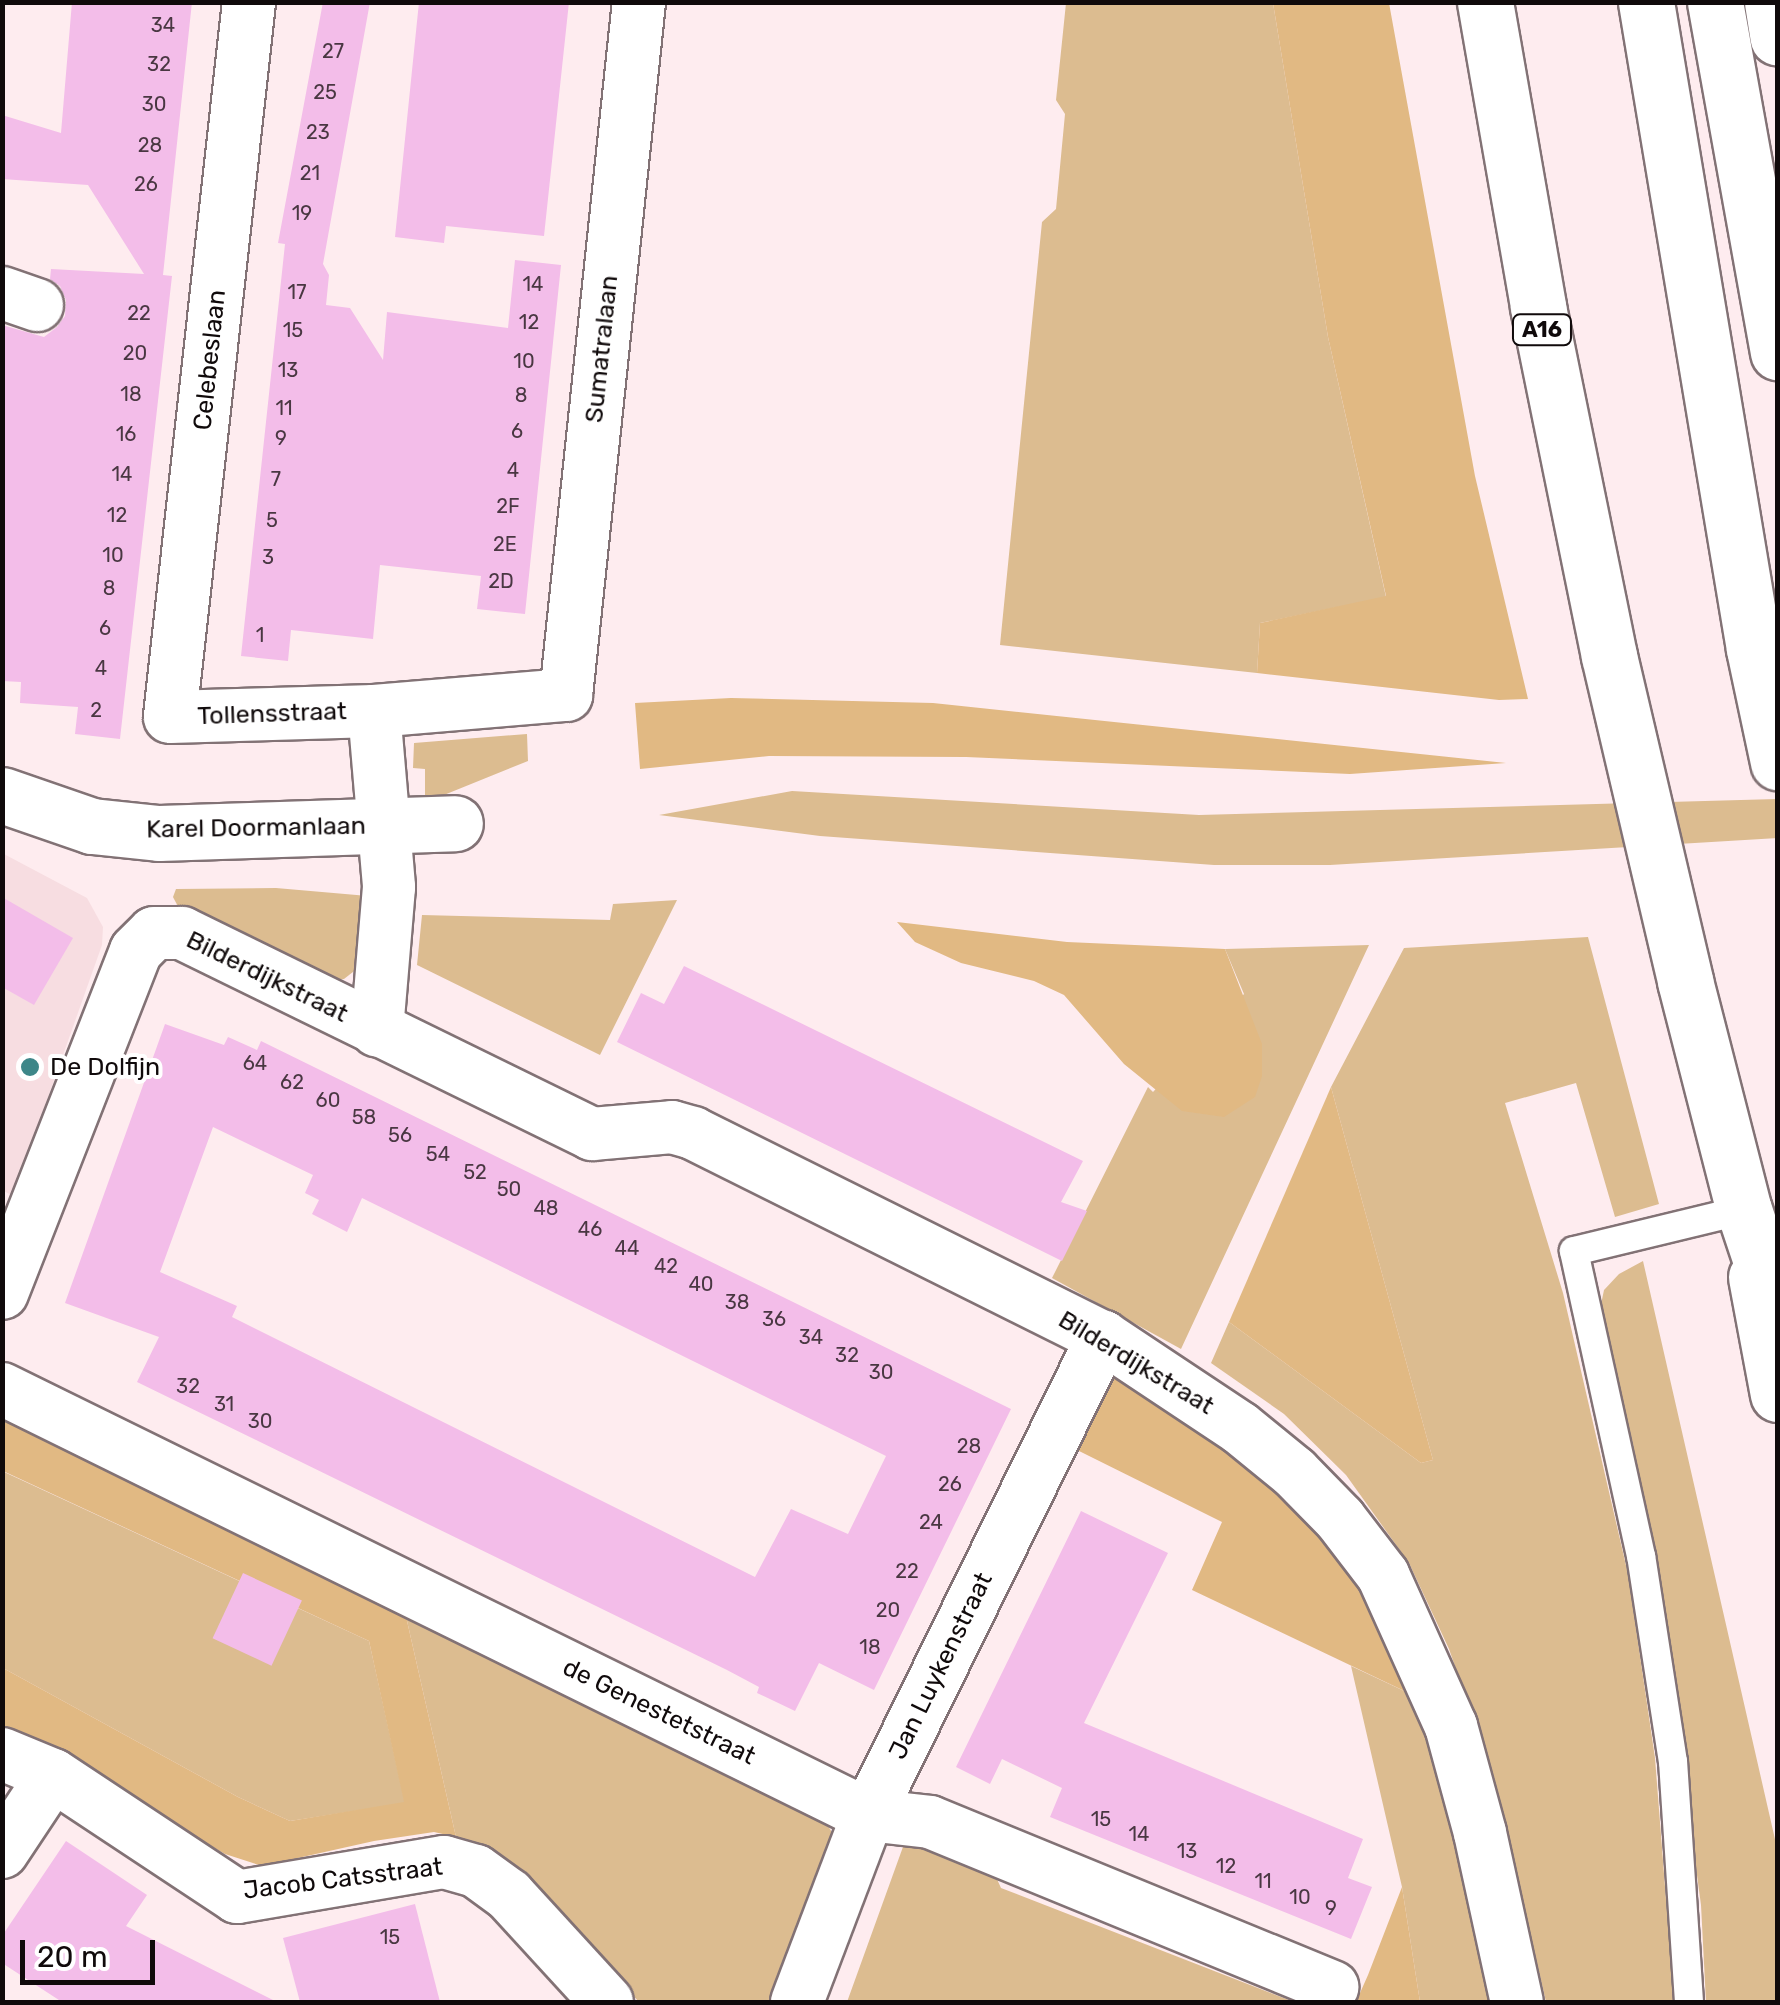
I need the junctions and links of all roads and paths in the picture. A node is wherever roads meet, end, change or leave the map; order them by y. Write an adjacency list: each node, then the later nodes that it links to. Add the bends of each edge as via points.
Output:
1 (249, 2): 11 (street, Celebeslaan)
2 (639, 2): 9 (street, Sumatralaan)
3 (1485, 2): 17 (main road, A16, via 1609,656)
4 (1646, 2): 12 (main road)
5 (1715, 2): 8 (main road)
6 (1772, 2): 7 (main road)
7 (1778, 38)
8 (1778, 352)
9 (566, 695): 10 (street, Tollensstraat)
10 (374, 711): 11 (street, Tollensstraat); 15 (street, Tollensstraat)
11 (170, 717)
12 (1778, 762)
13 (2, 795): 15 (main road, Karel Doormanlaan, via 92,826 159,834)
14 (455, 823): 15 (main road, Karel Doormanlaan)
15 (384, 826): 16 (street, Bilderdijkstraat, via 390,887)
16 (377, 1032): 18 (street, Bilderdijkstraat, via 182,933 154,933 136,951); 20 (street, Bilderdijkstraat, via 592,1134 672,1127 693,1134)
17 (1744, 1210): 19 (main road, A16); 22 (main road, A16); 31 (lane, via 1574,1251 1641,1556 1673,1762)
18 (2, 1293)
19 (1778, 1312)
20 (1102, 1337): 25 (street, Jan Luykenstraat); 30 (street, Bilderdijkstraat, via 1294,1472 1383,1575 1451,1726)
21 (2, 1388): 25 (street, de Genestetstraat)
22 (1778, 1394)
23 (2, 1754): 24 (street, Jacob Catsstraat)
24 (53, 1775): 26 (street); 28 (street, Jacob Catsstraat, via 237,1897 444,1862 476,1871 509,1896)
25 (868, 1815): 27 (street, de Genestetstraat, via 930,1822); 29 (street, Jan Luykenstraat)
26 (2, 1852)
27 (1334, 1987)
28 (607, 2002)
29 (798, 2002)
30 (1517, 2002)
31 (1688, 2002)

